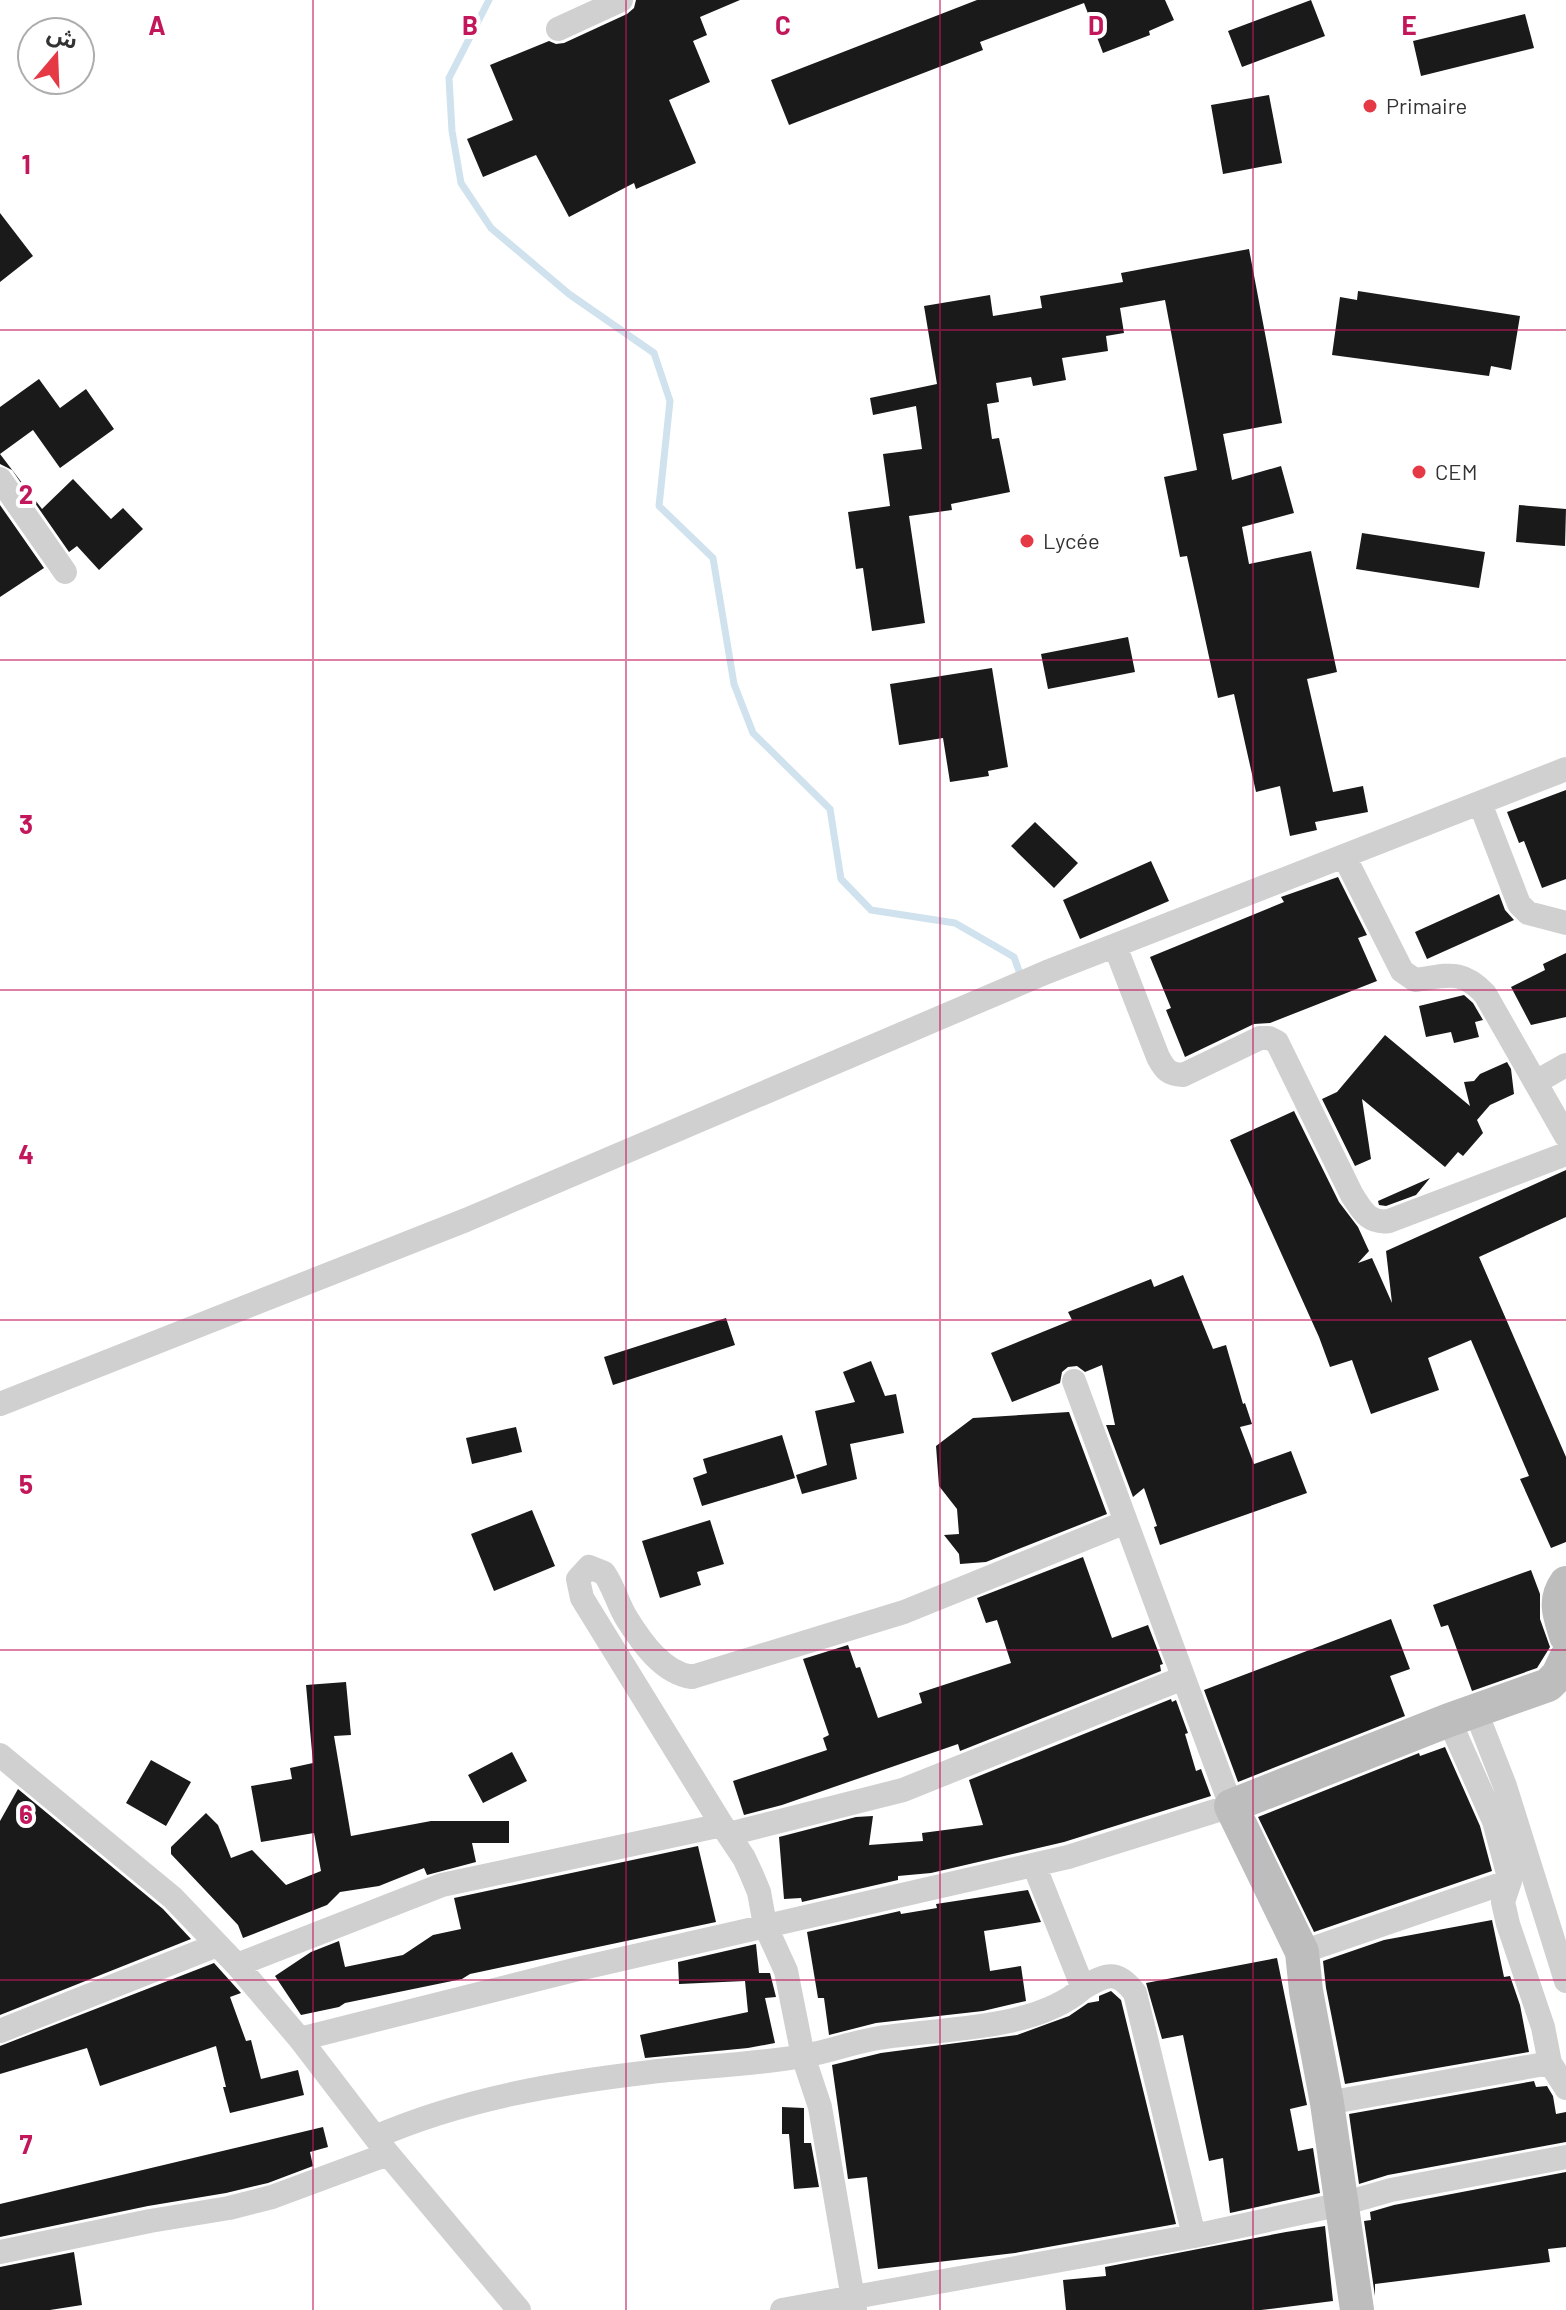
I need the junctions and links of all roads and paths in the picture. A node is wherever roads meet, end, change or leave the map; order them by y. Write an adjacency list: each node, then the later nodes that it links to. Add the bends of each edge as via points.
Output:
1 (621, 0): 2 (street)
2 (558, 29)
3 (0, 479): 4 (street)
4 (65, 572)
5 (1566, 769): 6 (street)
6 (1480, 803): 7 (street); 8 (street, via 1519,904 1528,913)
7 (1344, 856): 9 (street); 11 (street, via 1402,971 1415,980 1457,975 1472,981 1485,994)
8 (1566, 923)
9 (1115, 946): 13 (street, via 1164,1070 1183,1075 1260,1038 1277,1042 1352,1195 1374,1221 1389,1221); 15 (street, via 466,1220)
10 (1566, 1065): 11 (street)
11 (1536, 1082): 12 (street)
12 (1566, 1136)
13 (1566, 1154)
14 (1074, 1381): 16 (street)
15 (0, 1404)
16 (1126, 1522): 20 (street); 24 (street, via 904,1612 692,1677 663,1665 627,1620 604,1573 589,1567 578,1579 582,1598)
17 (1566, 1583): 18 (street, via 1557,1607)
18 (1566, 1636)
19 (1566, 1658): 21 (street, via 1548,1685)
20 (1183, 1678): 23 (street); 24 (street, via 903,1790)
21 (1462, 1716): 23 (street); 26 (street); 31 (street, via 1505,1786)
22 (1, 1758): 28 (street, via 173,1898)
23 (1231, 1806): 25 (street); 29 (street)
24 (726, 1830): 27 (street, via 759,1892); 30 (street, via 442,1885)
25 (1034, 1865): 27 (street); 32 (street)
26 (1510, 1881): 29 (street); 36 (street, via 1503,1902)
27 (765, 1925): 34 (street); 35 (street, via 786,1971)
28 (217, 1945): 30 (street); 33 (street)
29 (1302, 1952): 38 (street)
30 (237, 1965): 34 (street)
31 (1566, 1981)
32 (1083, 1988): 35 (street, via 1044,2010 980,2027 879,2038); 42 (street, via 1113,1975 1135,1993)
33 (0, 2031)
34 (300, 2039): 39 (street)
35 (803, 2056): 39 (street, via 559,2085 440,2111); 44 (street, via 820,2107)
36 (1550, 2063): 37 (street); 38 (street)
37 (1566, 2088)
38 (1327, 2103): 41 (street)
39 (382, 2146): 43 (street, via 272,2197); 45 (street)
40 (1566, 2157): 41 (street)
41 (1342, 2204): 42 (street); 47 (street)
42 (1194, 2236): 44 (street)
43 (0, 2252)
44 (853, 2304): 46 (street)
45 (519, 2310)
46 (782, 2310)
47 (1357, 2310)

